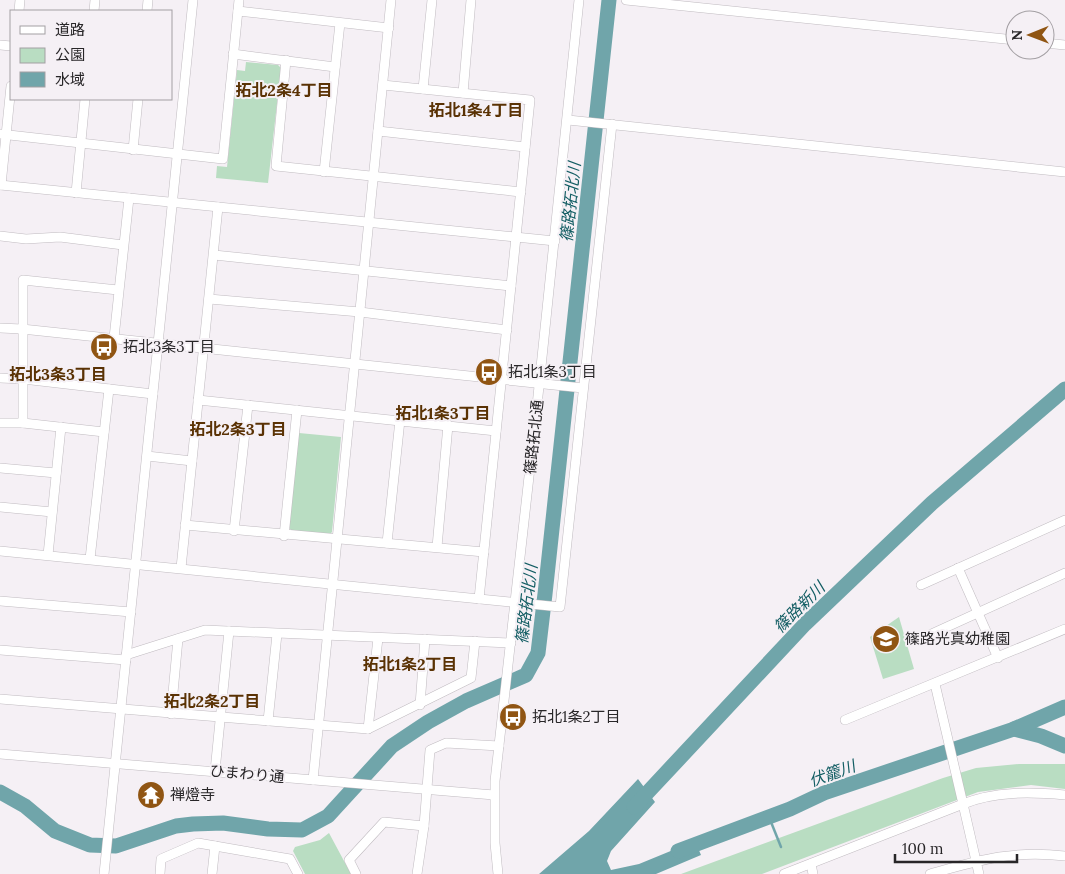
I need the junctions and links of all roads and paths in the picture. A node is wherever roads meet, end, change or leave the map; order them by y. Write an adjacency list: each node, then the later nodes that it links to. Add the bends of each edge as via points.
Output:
1 (193, 0): 28 (street)
2 (239, 0): 8 (street)
3 (391, 0): 10 (street)
4 (432, 0): 16 (street)
5 (471, 0): 18 (street)
6 (579, 0): 21 (street, 篠路拓北通)
7 (626, 0): 11 (street)
8 (238, 11): 9 (street); 12 (street)
9 (340, 23): 10 (street); 14 (street)
10 (389, 28): 15 (street)
11 (1005, 39)
12 (234, 54): 13 (street); 28 (street, via 223,159)
13 (286, 60): 14 (street); 29 (street, via 276,166)
14 (335, 67): 29 (street)
15 (383, 85): 16 (street); 23 (street)
16 (423, 89): 18 (street)
17 (10, 92): 24 (street)
18 (463, 93): 26 (street, via 530,100)
19 (85, 100): 25 (street)
20 (138, 100): 27 (street)
21 (568, 120): 22 (street); 41 (street, 篠路拓北通)
22 (609, 124): 30 (street); 60 (street)
23 (378, 131): 26 (street); 31 (street)
24 (3, 135): 25 (street); 32 (street)
25 (81, 143): 27 (street); 34 (street)
26 (526, 146): 33 (street)
27 (133, 150): 28 (street)
28 (178, 155): 36 (street)
29 (324, 172): 31 (street)
30 (1065, 172)
31 (374, 177): 33 (street); 38 (street)
32 (1, 185): 34 (street)
33 (521, 192): 40 (street)
34 (76, 193): 35 (street)
35 (129, 198): 36 (street); 42 (street)
36 (172, 202): 37 (street); 53 (street)
37 (218, 206): 38 (street); 43 (street)
38 (369, 222): 40 (street); 44 (street)
39 (0, 236): 42 (street, via 26,239 60,237)
40 (517, 237): 41 (street); 45 (street)
41 (555, 241): 59 (street, 篠路拓北通)
42 (124, 245): 46 (street)
43 (214, 255): 44 (street); 47 (street)
44 (364, 270): 45 (street); 48 (street)
45 (511, 286): 51 (street)
46 (118, 290): 50 (street, via 23,280); 52 (street)
47 (209, 298): 48 (street); 54 (street)
48 (360, 312): 51 (street); 55 (street)
49 (0, 328): 50 (street)
50 (22, 329): 52 (street); 57 (street)
51 (507, 330): 58 (street)
52 (114, 338): 53 (street)
53 (158, 343): 54 (street); 62 (street)
54 (204, 347): 55 (street); 63 (street)
55 (355, 362): 58 (street); 66 (street)
56 (0, 378): 57 (street)
57 (23, 378): 61 (street); 68 (street)
58 (502, 379): 59 (street); 72 (street)
59 (540, 382): 60 (street); 99 (street, 篠路拓北通)
60 (581, 388): 99 (street, via 560,607)
61 (109, 389): 62 (street); 73 (street)
62 (153, 394): 74 (street)
63 (198, 400): 64 (street); 75 (street)
64 (248, 405): 65 (street); 82 (street)
65 (297, 410): 66 (street); 83 (street)
66 (349, 415): 67 (street); 84 (street)
67 (400, 420): 70 (street); 85 (street)
68 (23, 423): 69 (street); 71 (street)
69 (0, 424)
70 (448, 425): 72 (street); 86 (street)
71 (61, 427): 73 (street); 77 (street)
72 (496, 430): 88 (street)
73 (104, 432): 90 (street)
74 (147, 456): 75 (street); 91 (street)
75 (192, 461): 81 (street)
76 (0, 468): 77 (street)
77 (56, 473): 79 (street)
78 (0, 507): 79 (street)
79 (52, 512): 89 (street)
80 (1065, 520): 93 (street)
81 (185, 525): 82 (street); 92 (street)
82 (234, 531): 83 (street)
83 (284, 536): 84 (street)
84 (337, 540): 85 (street); 95 (street)
85 (387, 543): 86 (street)
86 (437, 548): 88 (street)
87 (0, 551): 89 (street)
88 (484, 552): 97 (street)
89 (48, 555): 90 (street)
90 (90, 559): 91 (street)
91 (136, 563): 92 (street); 100 (street)
92 (181, 568): 95 (street)
93 (958, 568): 96 (street); 101 (street)
94 (1065, 573): 101 (street)
95 (332, 584): 97 (street); 105 (street)
96 (921, 585)
97 (479, 598): 99 (street)
98 (0, 602): 100 (street)
99 (515, 602): 111 (street, 篠路拓北通)
100 (131, 612): 113 (street)
101 (978, 612): 110 (street); 114 (street)
102 (1065, 629): 114 (street)
103 (229, 631): 104 (street); 107 (street, via 205,630); 120 (street)
104 (277, 634): 105 (street); 122 (street)
105 (327, 636): 106 (street); 123 (street)
106 (378, 638): 108 (street); 124 (street)
107 (178, 639): 113 (street); 119 (street)
108 (425, 640): 109 (street); 117 (street)
109 (475, 641): 111 (street); 117 (street, via 471,678)
110 (916, 641)
111 (511, 643): 125 (street, 篠路拓北通)
112 (0, 650): 113 (street)
113 (126, 658): 118 (street)
114 (998, 658): 115 (street)
115 (934, 684): 121 (street); 133 (street)
116 (0, 699): 118 (street)
117 (420, 705): 124 (street)
118 (122, 708): 119 (street); 127 (street)
119 (171, 714): 120 (street)
120 (221, 718): 122 (street); 128 (street)
121 (846, 720)
122 (268, 721): 123 (street)
123 (318, 725): 124 (street); 129 (street)
124 (368, 729)
125 (499, 746): 130 (street, via 446,743 430,750); 131 (street, 篠路拓北通)
126 (0, 754): 127 (street, ひまわり通)
127 (116, 763): 128 (street, ひまわり通); 140 (street)
128 (215, 772): 129 (street, ひまわり通)
129 (313, 780): 130 (street, ひまわり通)
130 (427, 789): 131 (street, ひまわり通); 134 (street)
131 (494, 795): 139 (street, 篠路拓北通)
132 (1065, 795): 133 (street, via 1017,793)
133 (963, 804): 137 (street); 138 (street)
134 (424, 826): 144 (street, via 384,822 349,860); 145 (street)
135 (215, 846): 141 (street, via 198,843 161,859); 142 (street); 143 (street, via 290,859)
136 (1065, 856): 137 (street, via 1034,853)
137 (976, 861): 148 (street); 149 (street)
138 (811, 864): 146 (street); 147 (street)
139 (498, 871)
140 (104, 874)
141 (160, 874)
142 (212, 874)
143 (298, 874)
144 (356, 874)
145 (417, 874)
146 (784, 874)
147 (813, 874)
148 (930, 874)
149 (979, 874)

